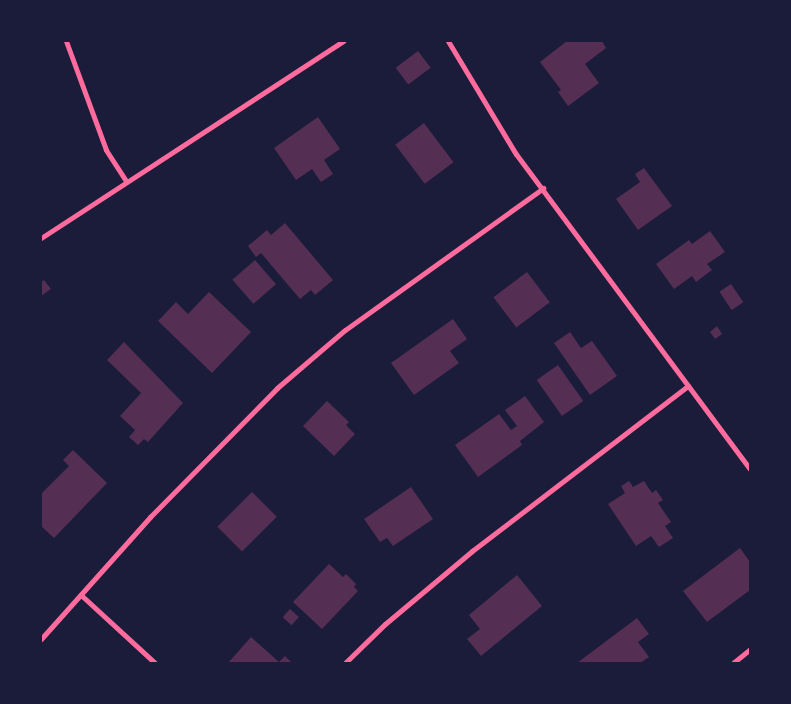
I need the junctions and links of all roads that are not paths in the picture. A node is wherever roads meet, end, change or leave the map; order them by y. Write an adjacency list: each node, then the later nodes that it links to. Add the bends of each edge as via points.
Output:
1 (66, 41): 4 (street, via 106,150)
2 (343, 41): 4 (street)
3 (448, 41): 5 (street, via 491,115)
4 (126, 180): 6 (street)
5 (543, 188): 7 (street); 9 (street, via 345,330 277,388 150,517)
6 (41, 238)
7 (688, 386): 8 (street); 13 (street, via 472,552 385,624)
8 (750, 469)
9 (81, 595): 10 (street); 12 (street)
10 (41, 639)
11 (750, 649): 14 (street)
12 (155, 663)
13 (345, 663)
14 (733, 663)

